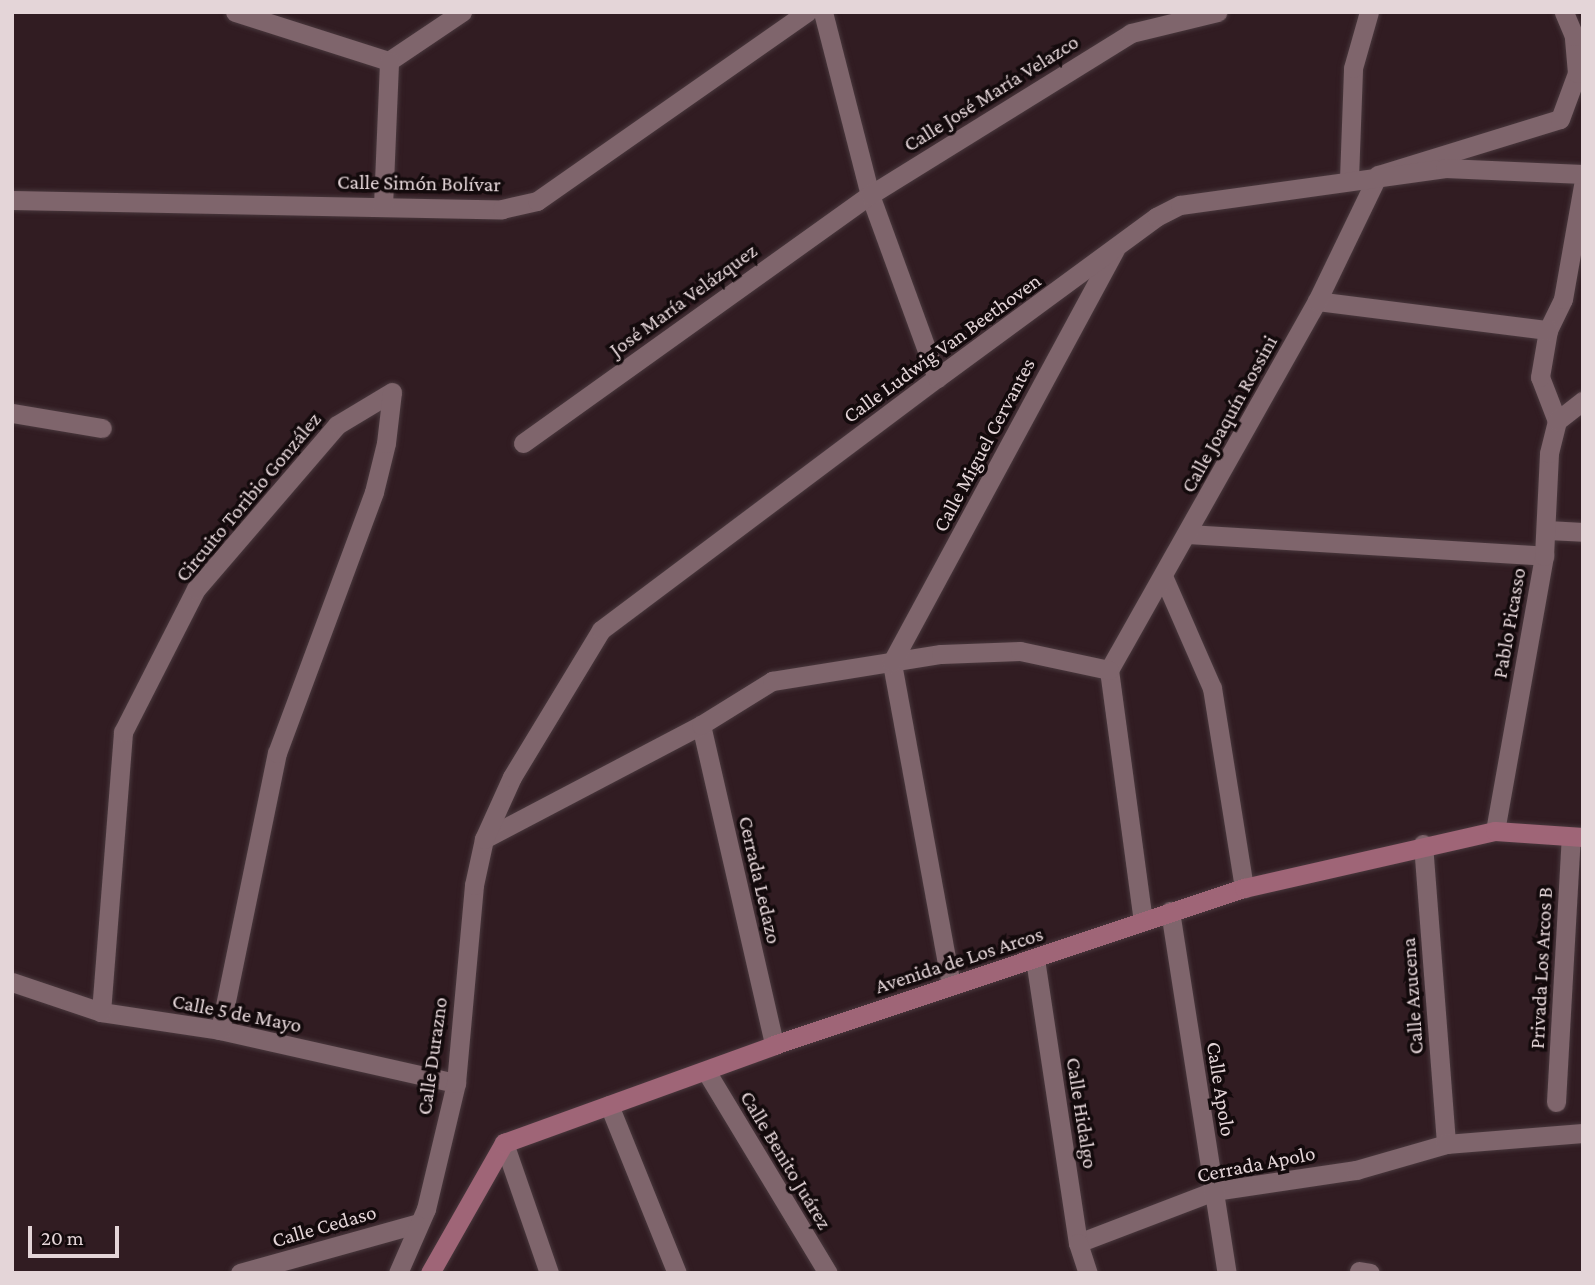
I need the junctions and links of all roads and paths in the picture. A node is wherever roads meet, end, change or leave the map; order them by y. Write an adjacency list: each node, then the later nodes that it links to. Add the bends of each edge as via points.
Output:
1 (235, 12): 8 (street)
2 (462, 12): 8 (street)
3 (807, 12): 15 (street, Calle Simón Bolívar, via 537,201 502,209)
4 (823, 12): 13 (street)
5 (1217, 12): 13 (street, Calle José María Velazco, via 1131,33)
6 (1369, 12): 11 (street, via 1353,68)
7 (1564, 12): 10 (street, via 1574,36 1577,74 1560,119)
8 (388, 61): 15 (street)
9 (1583, 174): 10 (street, Calle Ludwig Van Beethoven, via 1445,168)
10 (1378, 175): 11 (street, Calle Ludwig Van Beethoven); 17 (street, Calle Joaquín Rossini)
11 (1349, 179): 16 (street, Calle Ludwig Van Beethoven, via 1180,205)
12 (1583, 185): 18 (street, via 1563,299)
13 (870, 195): 19 (street); 24 (street, José María Velázquez)
14 (12, 200): 15 (street, Calle Simón Bolívar)
15 (383, 206)
16 (1115, 249): 19 (street, Calle Ludwig Van Beethoven); 30 (street, Calle Miguel Cervantes)
17 (1317, 301): 18 (street); 27 (street, Calle Joaquín Rossini)
18 (1548, 330): 22 (street, via 1540,377)
19 (937, 378): 35 (street, Calle Ludwig Van Beethoven, via 601,630 512,777)
20 (1583, 401): 22 (street)
21 (12, 413): 23 (street)
22 (1557, 421): 25 (street, Pablo Picasso, via 1549,453)
23 (102, 428)
24 (523, 443)
25 (1546, 530): 26 (street); 28 (street, Pablo Picasso)
26 (1583, 532)
27 (1189, 534): 28 (street); 29 (street, Calle Joaquín Rossini)
28 (1544, 556): 33 (street, Pablo Picasso)
29 (1163, 576): 31 (street, Calle Joaquín Rossini); 37 (street, via 1212,688)
30 (892, 662): 31 (street, via 941,654 1020,651); 32 (street, via 772,681); 42 (street)
31 (1109, 670): 39 (street)
32 (701, 725): 35 (street); 45 (street, Cerrada Ledazo)
33 (1495, 831): 34 (main road, Avenida de Los Arcos); 36 (main road, Avenida de Los Arcos)
34 (1577, 837): 48 (street, Privada Los Arcos B)
35 (484, 839): 47 (street, Calle Durazno, via 474,886)
36 (1423, 844): 37 (main road, Avenida de Los Arcos); 52 (street, Calle Azucena)
37 (1244, 888): 38 (main road, Avenida de Los Arcos)
38 (1170, 911): 39 (main road, Avenida de Los Arcos); 53 (street, Calle Apolo)
39 (1143, 920): 40 (main road, Avenida de Los Arcos)
40 (1035, 959): 42 (main road, Avenida de Los Arcos); 55 (street, Calle Hidalgo)
41 (12, 982): 43 (street, Calle 5 de Mayo)
42 (951, 985): 45 (main road, Avenida de Los Arcos)
43 (101, 1012): 44 (street, Calle 5 de Mayo); 44 (street, Circuito Toribio González, via 123,732 196,589 337,425 392,392 374,492 277,753)
44 (220, 1030): 47 (street, Calle 5 de Mayo)
45 (774, 1045): 46 (main road, Avenida de Los Arcos)
46 (706, 1071): 49 (main road, Avenida de Los Arcos); 61 (street, Calle Benito Juárez)
47 (456, 1083): 54 (street, Calle Durazno)
48 (1556, 1102)
49 (609, 1105): 51 (main road, Avenida de Los Arcos); 60 (street)
50 (1583, 1133): 52 (street, Cerrada Apolo)
51 (503, 1143): 58 (main road); 59 (street)
52 (1446, 1144): 53 (street, Cerrada Apolo, via 1356,1170)
53 (1214, 1191): 55 (street, Cerrada Apolo); 63 (street, Calle Apolo)
54 (419, 1223): 56 (street, Calle Cedaso); 57 (street, Calle Durazno)
55 (1078, 1243): 62 (street, Calle Hidalgo)
56 (240, 1273)
57 (398, 1273)
58 (430, 1273)
59 (549, 1273)
60 (677, 1273)
61 (828, 1273)
62 (1088, 1273)
63 (1227, 1273)

